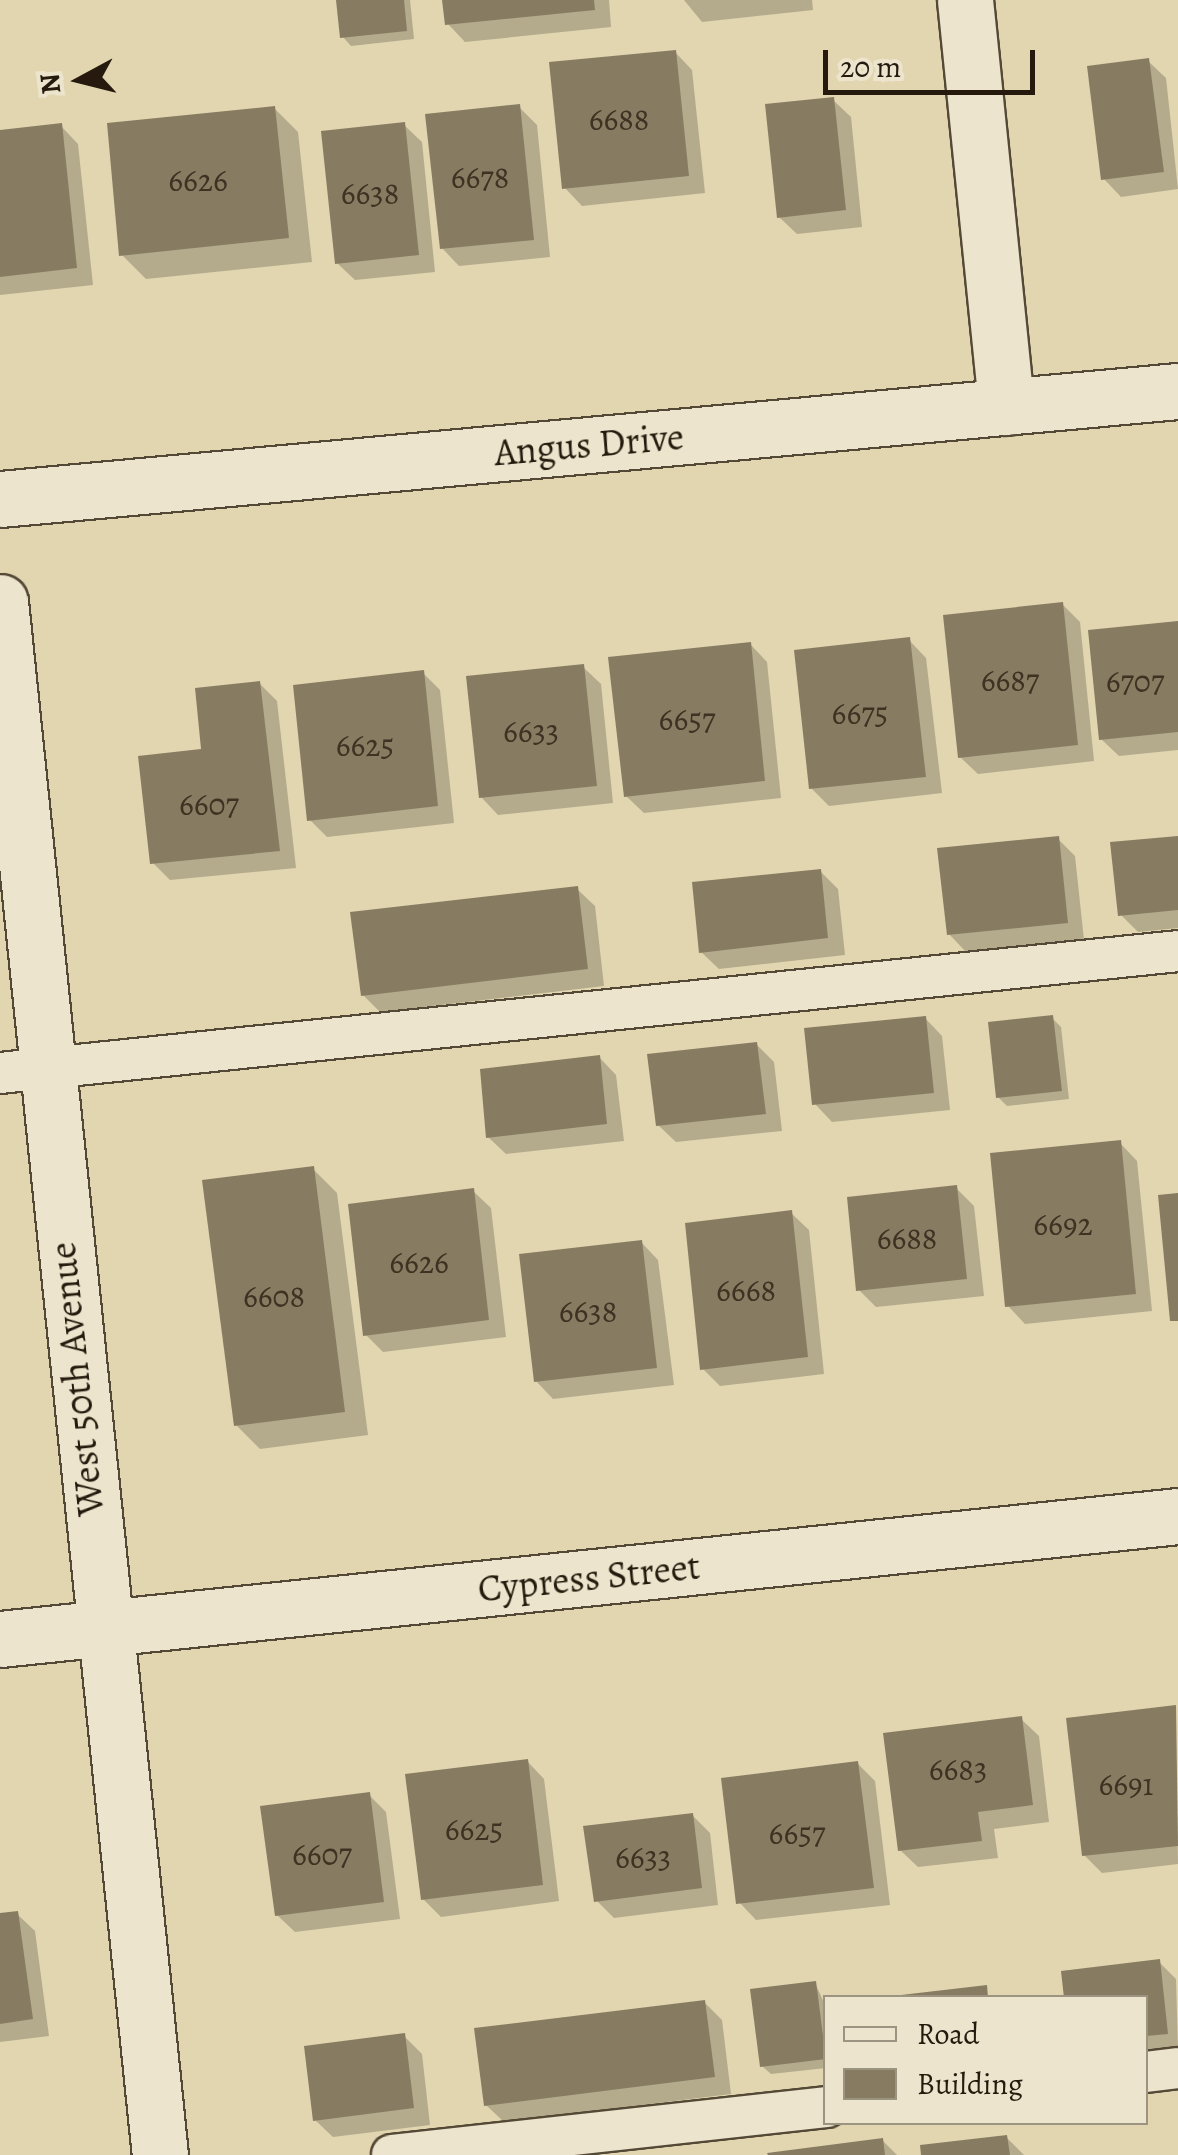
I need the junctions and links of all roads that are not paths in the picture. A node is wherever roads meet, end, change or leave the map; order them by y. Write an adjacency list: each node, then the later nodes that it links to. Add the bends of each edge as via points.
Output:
1 (965, 0): 3 (street)
2 (1178, 390): 3 (street, Angus Drive)
3 (1006, 407): 4 (street, Angus Drive)
4 (0, 499)
5 (0, 602): 7 (street, West 50th Avenue)
6 (1178, 951): 7 (lane)
7 (23, 1071): 9 (street, West 50th Avenue)
8 (1178, 1516): 9 (street, Cypress Street)
9 (103, 1629): 10 (street, Cypress Street); 14 (street, West 50th Avenue)
10 (0, 1639)
11 (1178, 2068): 12 (lane)
12 (1148, 2072)
13 (823, 2107): 15 (lane)
14 (160, 2155)
15 (392, 2155)

